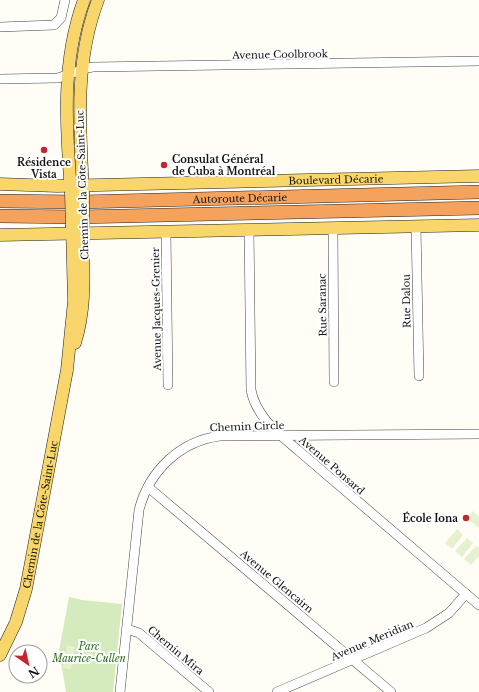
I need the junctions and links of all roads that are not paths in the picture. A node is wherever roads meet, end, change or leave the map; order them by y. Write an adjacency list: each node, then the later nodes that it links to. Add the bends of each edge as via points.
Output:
1 (65, 0): 4 (street, via 59,21 50,26)
2 (84, 0): 7 (main road, Chemin de la Côte-Saint-Luc, via 74,34)
3 (98, 0): 6 (main road, Chemin de la Côte-Saint-Luc, via 85,44)
4 (0, 27)
5 (479, 61): 6 (street, Avenue Coolbrook, via 93,67)
6 (81, 70): 7 (street, Avenue Coolbrook); 11 (main road, Chemin de la Côte-Saint-Luc, via 79,101)
7 (67, 75): 8 (street, Avenue Coolbrook, via 58,78); 12 (main road, Chemin de la Côte-Saint-Luc)
8 (0, 79)
9 (479, 176): 11 (main road, Boulevard Décarie)
10 (0, 184): 12 (main road, Boulevard Décarie)
11 (83, 188): 12 (main road, Boulevard Décarie); 21 (main road, Chemin de la Côte-Saint-Luc, bridge)
12 (70, 189): 21 (main road, Chemin de la Côte-Saint-Luc, bridge)
13 (479, 192): 14 (highway, Autoroute Décarie, via 80,202)
14 (0, 200)
15 (479, 208): 16 (highway, Autoroute Décarie, via 84,217)
16 (0, 216)
17 (479, 225): 18 (main road)
18 (416, 226): 19 (main road); 24 (street, Rue Dalou)
19 (333, 228): 20 (main road); 25 (street, Rue Saranac)
20 (249, 230): 22 (main road); 29 (street, Avenue Ponsard, via 251,390 260,413)
21 (78, 231): 22 (main road); 23 (main road); 35 (main road, Chemin de la Côte-Saint-Luc, via 84,280 82,320 67,370 25,593 16,622)
22 (166, 232): 26 (street, Avenue Jacques-Grenier)
23 (0, 235)
24 (418, 376)
25 (334, 382)
26 (168, 385)
27 (468, 434): 28 (street, Chemin Circle); 29 (street, Chemin Circle); 30 (street)
28 (479, 434)
29 (282, 436): 31 (street, Chemin Circle, via 220,436 196,442 170,458); 32 (street, Avenue Ponsard)
30 (479, 443)
31 (148, 486): 34 (street, Chemin Circle, via 138,516); 36 (street, Avenue Glencairn)
32 (466, 594): 33 (street, Avenue Ponsard); 36 (street, Avenue Meridian, via 449,613 431,625)
33 (479, 605)
34 (127, 628): 37 (street, Chemin Circle); 38 (street, Chemin Mira, via 139,633)
35 (0, 655)
36 (353, 660): 39 (street, Avenue Meridian); 40 (street, Avenue Glencairn)
37 (120, 692)
38 (209, 692)
39 (277, 692)
40 (391, 692)

